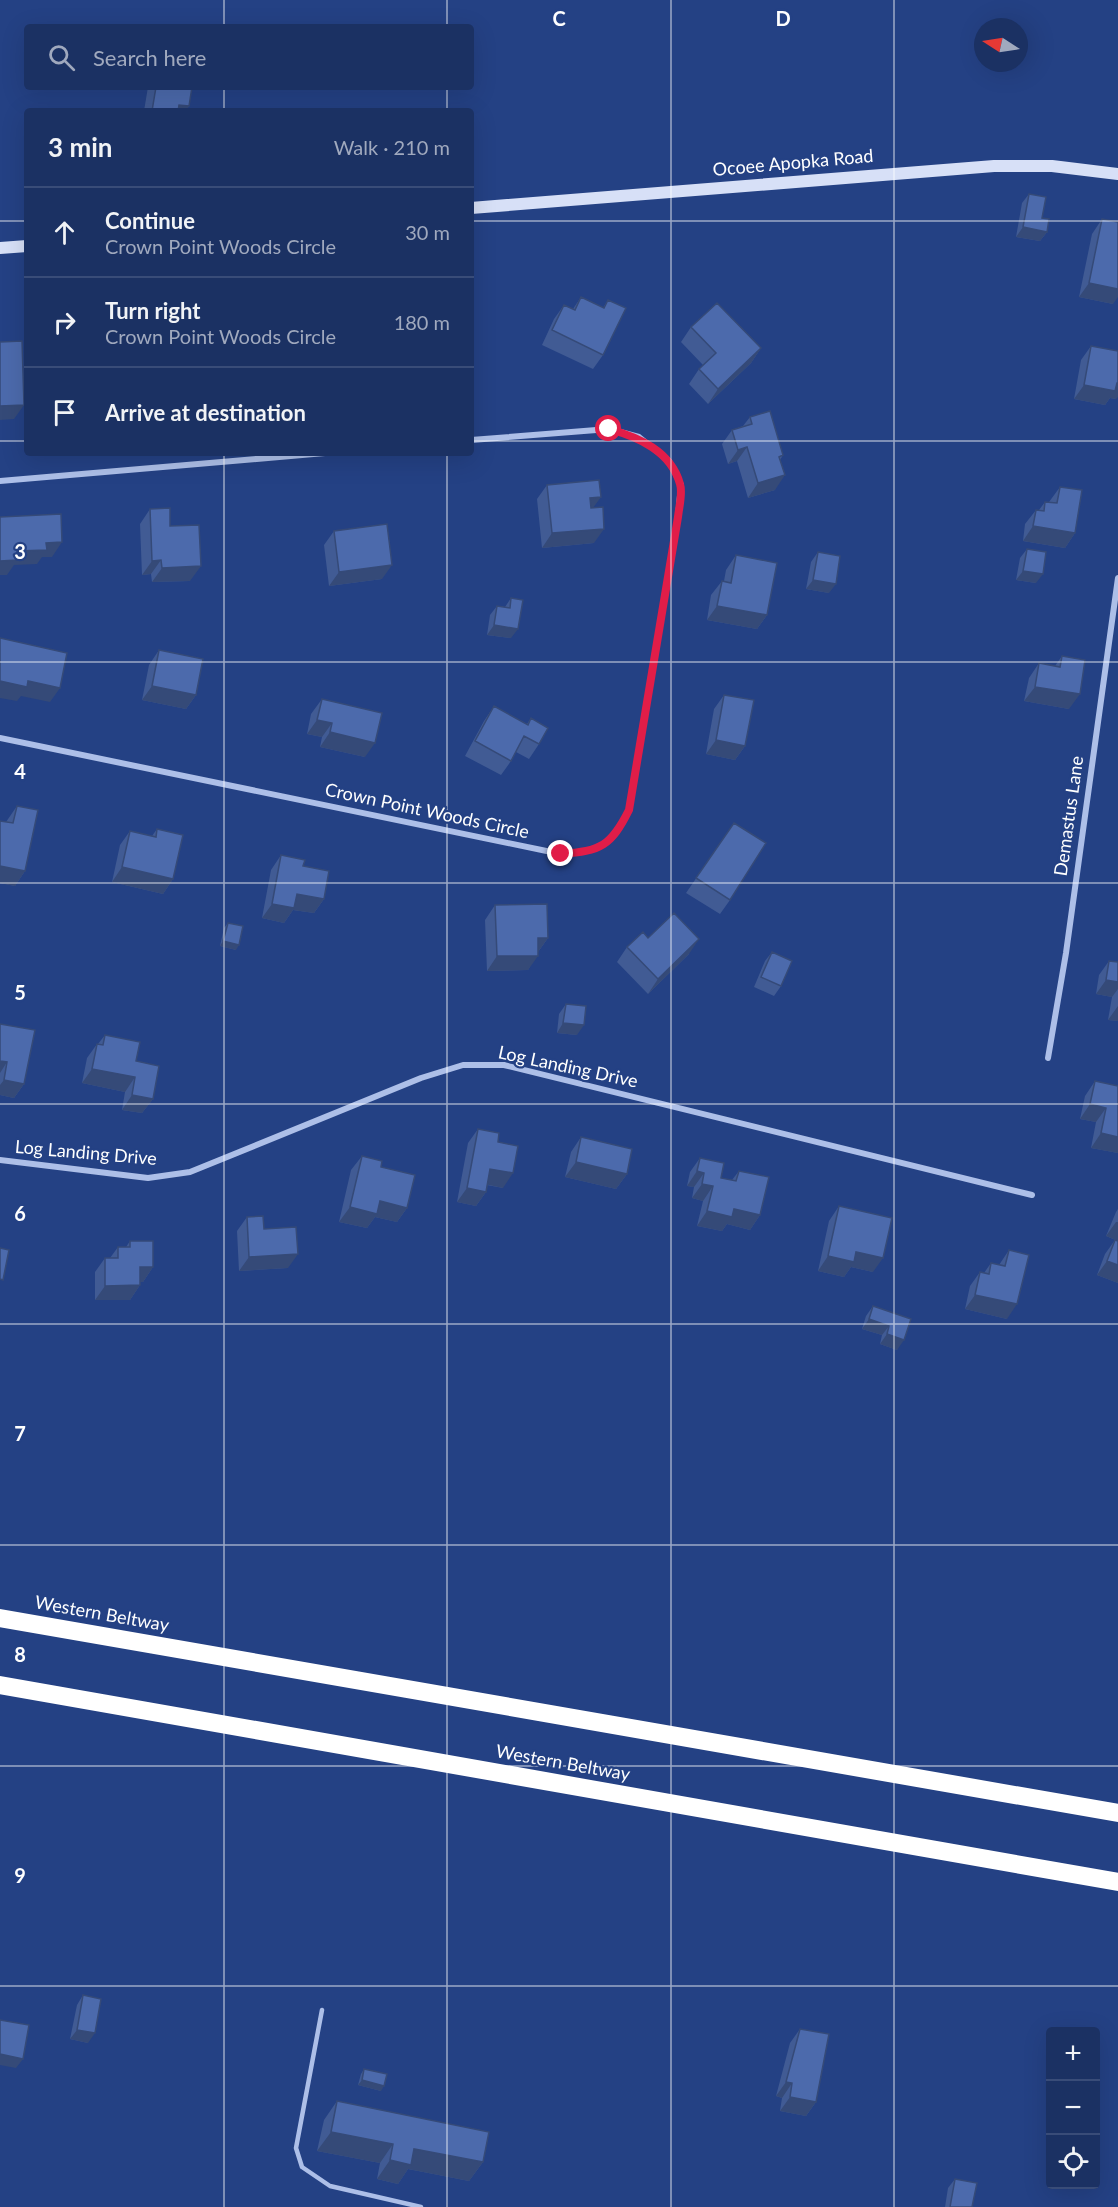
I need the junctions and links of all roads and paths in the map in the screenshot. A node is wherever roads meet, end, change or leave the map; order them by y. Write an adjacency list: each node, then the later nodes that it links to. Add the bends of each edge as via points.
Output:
1 (1118, 174): 2 (main road, Ocoee Apopka Road, via 1052,166 994,166)
2 (474, 208)
3 (24, 246): 4 (main road)
4 (0, 248)
5 (474, 440): 9 (street, Crown Point Woods Circle, via 609,429 639,437 669,461 681,485 629,810 618,833 592,852 561,854)
6 (290, 456): 7 (street)
7 (0, 481)
8 (1118, 578): 10 (street, Demastus Lane)
9 (0, 738)
10 (1048, 1058)
11 (0, 1160): 12 (street, Log Landing Drive, via 148,1178 190,1172 421,1078 463,1065 504,1065)
12 (1032, 1195)
13 (0, 1618): 15 (highway, Western Beltway)
14 (0, 1685): 16 (highway, Western Beltway)
15 (1118, 1813)
16 (1118, 1882)
17 (322, 2010): 18 (lane, via 296,2148 302,2167 330,2186)
18 (421, 2207)

